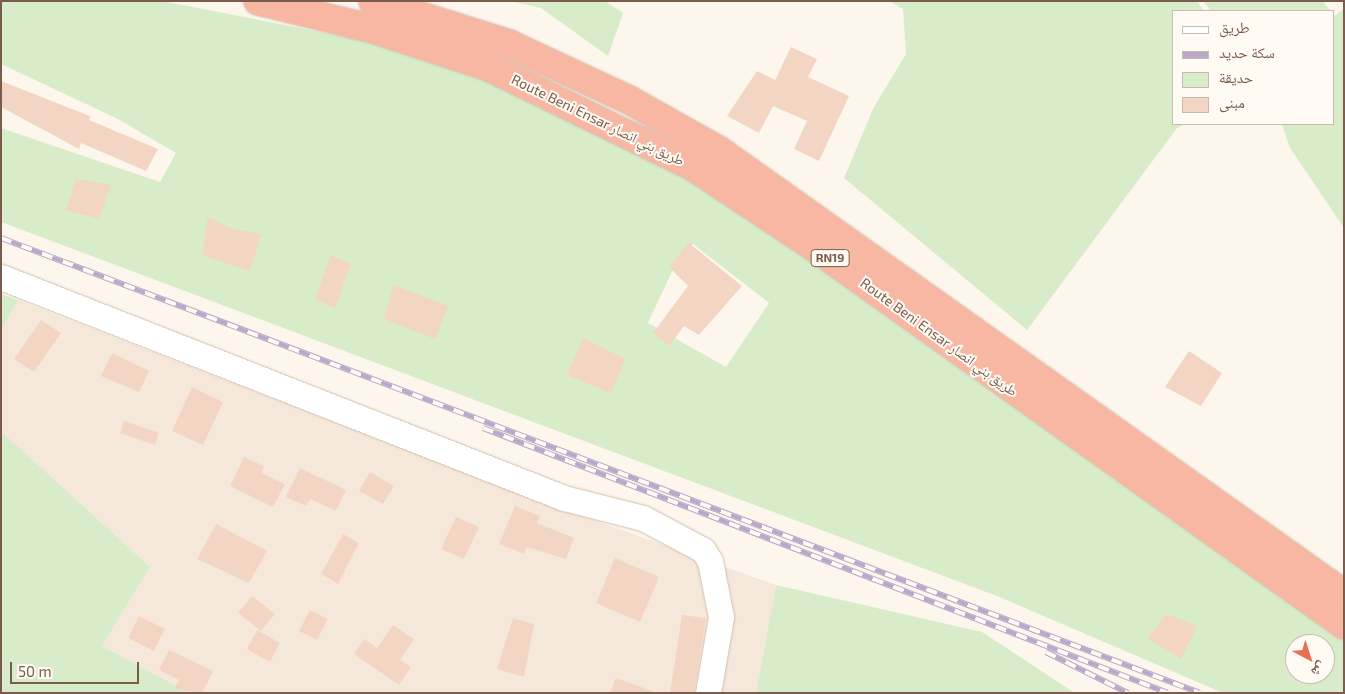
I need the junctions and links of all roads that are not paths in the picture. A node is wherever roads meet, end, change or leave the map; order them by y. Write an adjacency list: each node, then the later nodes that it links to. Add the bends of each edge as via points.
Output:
1 (258, 1): 5 (highway, Route Beni Ensar طريق بني انصار / RN19, via 370,28 489,67 694,167 817,249)
2 (373, 1): 4 (highway, Route Beni Ensar طريق بني انصار / RN19, via 509,44 631,101 720,150)
3 (1, 277): 6 (street, via 564,498 643,518 703,550 710,561 721,617)
4 (1344, 594)
5 (1344, 625)
6 (708, 693)

